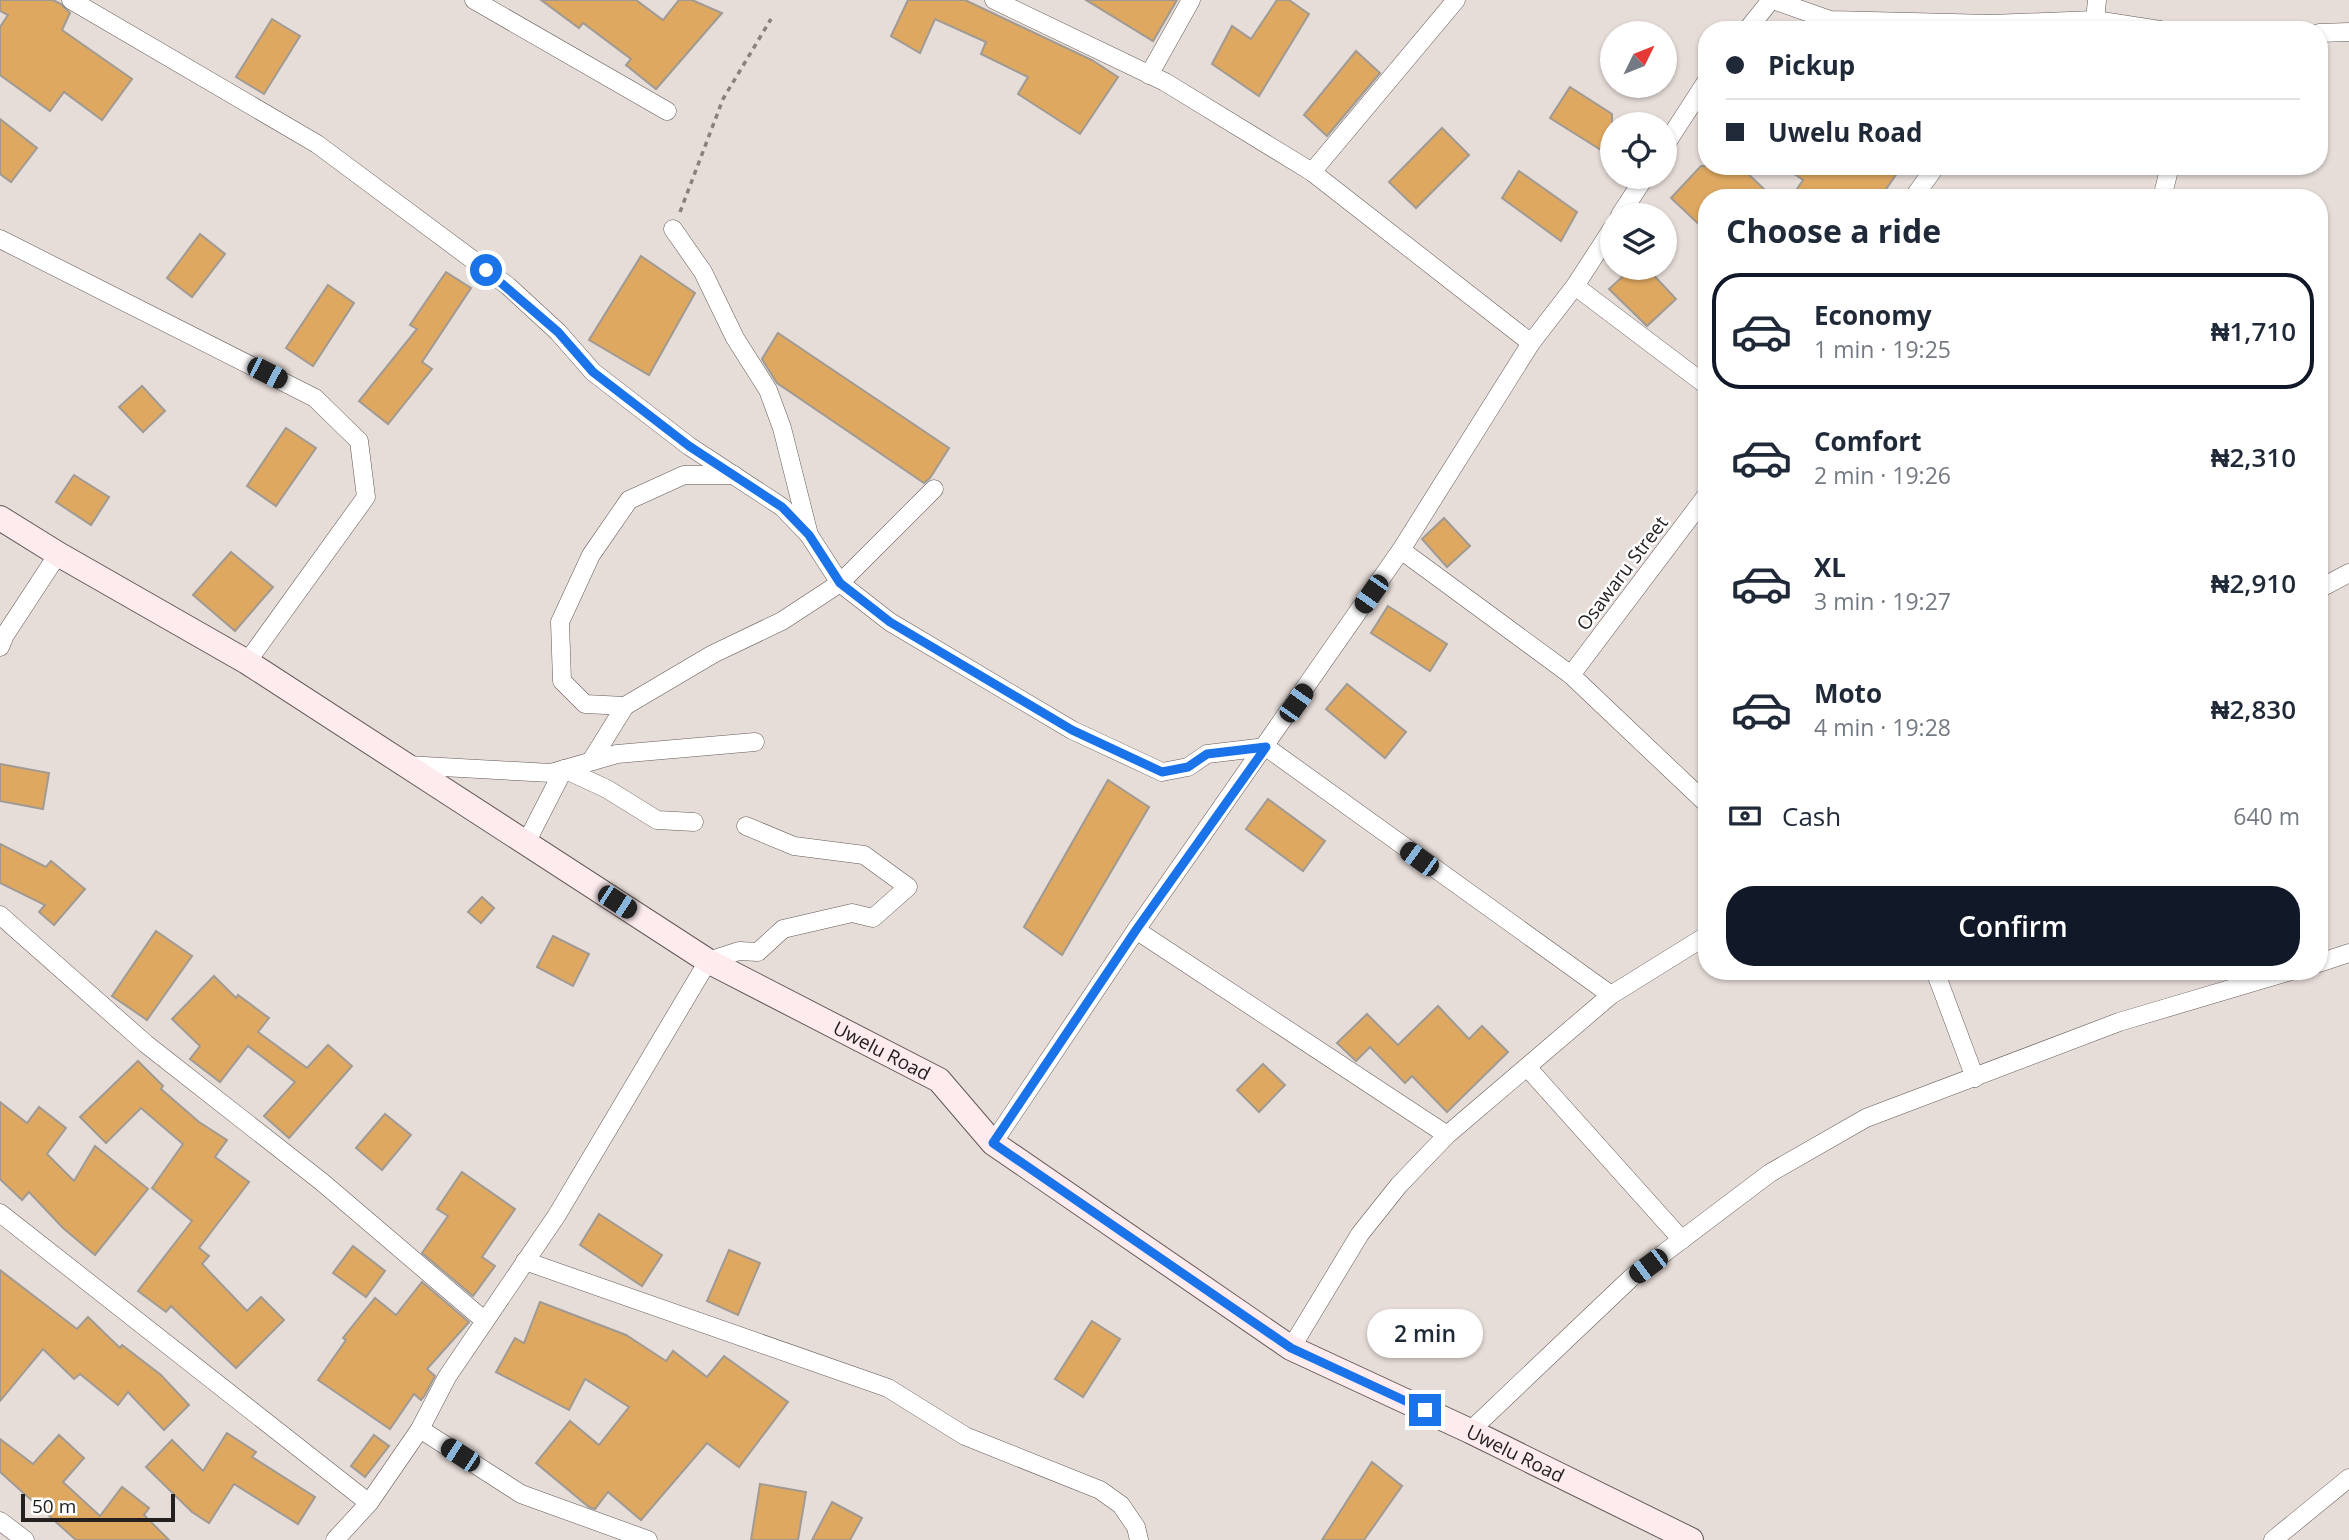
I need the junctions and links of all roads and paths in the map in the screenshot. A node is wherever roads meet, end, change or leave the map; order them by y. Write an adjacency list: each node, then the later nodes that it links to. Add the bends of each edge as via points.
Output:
1 (71, 0): 27 (street, via 317,144 508,286 593,372)
2 (474, 0): 18 (street)
3 (994, 0): 16 (street)
4 (1191, 0): 16 (street)
5 (1456, 0): 20 (street)
6 (1772, 0): 10 (street); 11 (street, via 1830,20)
7 (2097, 0): 9 (street)
8 (771, 19): 21 (path, via 723,99)
9 (2095, 20): 12 (street); 13 (street)
10 (1754, 21)
11 (1853, 21)
12 (2080, 21)
13 (2102, 21)
14 (2349, 32): 15 (street)
15 (2328, 33)
16 (1149, 75): 20 (street)
17 (1698, 94): 19 (street)
18 (667, 111)
19 (1677, 127)
20 (1312, 172): 25 (street)
21 (673, 229): 31 (street, via 703,272 735,338 768,390)
22 (0, 239): 38 (street, via 316,398 359,441 366,497)
23 (1600, 247): 24 (street)
24 (1575, 286): 25 (street); 26 (street)
25 (1531, 343): 32 (street)
26 (1698, 379)
27 (734, 475): 31 (street, via 782,507); 40 (street, via 684,475 629,500 586,566 560,622 562,681 585,704)
28 (934, 489): 35 (street)
29 (1698, 507): 39 (street, Osawaru Street)
30 (0, 518): 33 (street, Uwelu Road)
31 (809, 535): 35 (street)
32 (1401, 550): 39 (street); 42 (street)
33 (58, 555): 37 (street); 38 (street, Uwelu Road)
34 (2349, 573): 36 (street)
35 (840, 583): 40 (street, via 782,621 713,654); 42 (street, via 890,622 1072,730 1162,772 1188,767 1207,754)
36 (2328, 584)
37 (0, 647)
38 (247, 662): 44 (street, Uwelu Road)
39 (1571, 675): 46 (street)
40 (625, 706): 43 (street)
41 (754, 742): 43 (street, via 617,754)
42 (1266, 747): 51 (street); 58 (street)
43 (591, 761): 45 (street)
44 (406, 765): 45 (street, via 551,773); 49 (street, Uwelu Road)
45 (564, 769): 47 (street, via 657,820); 49 (street)
46 (1698, 795)
47 (694, 822)
48 (746, 826): 55 (street, via 794,846 864,855 908,887 873,918 852,912 783,929 758,952 739,951)
49 (526, 843): 55 (street, Uwelu Road)
50 (0, 915): 66 (street, via 146,1044 322,1182)
51 (1136, 930): 61 (street); 62 (street)
52 (1698, 941): 58 (street)
53 (2349, 953): 54 (street)
54 (2328, 959)
55 (708, 961): 62 (street, Uwelu Road, via 939,1080); 65 (street)
56 (1938, 980): 60 (street)
57 (2261, 980): 60 (street, via 2119,1022)
58 (1611, 995): 59 (street)
59 (1527, 1067): 61 (street); 64 (street)
60 (1975, 1078): 64 (street, via 1866,1118 1770,1173)
61 (1447, 1135): 67 (street, via 1360,1234)
62 (993, 1143): 67 (street, Uwelu Road)
63 (0, 1213): 71 (street)
64 (1682, 1240): 69 (street, via 1631,1278)
65 (525, 1261): 66 (street); 76 (street, via 888,1388 965,1436 1100,1490 1121,1505)
66 (485, 1321): 68 (street)
67 (1291, 1348): 69 (street, Uwelu Road)
68 (419, 1429): 71 (street); 75 (street, via 521,1494)
69 (1470, 1431): 77 (street, Uwelu Road)
70 (2349, 1478): 78 (street)
71 (369, 1503): 74 (street)
72 (0, 1521): 73 (street)
73 (25, 1540)
74 (335, 1540)
75 (648, 1540)
76 (1139, 1540)
77 (1691, 1540)
78 (2273, 1540)

